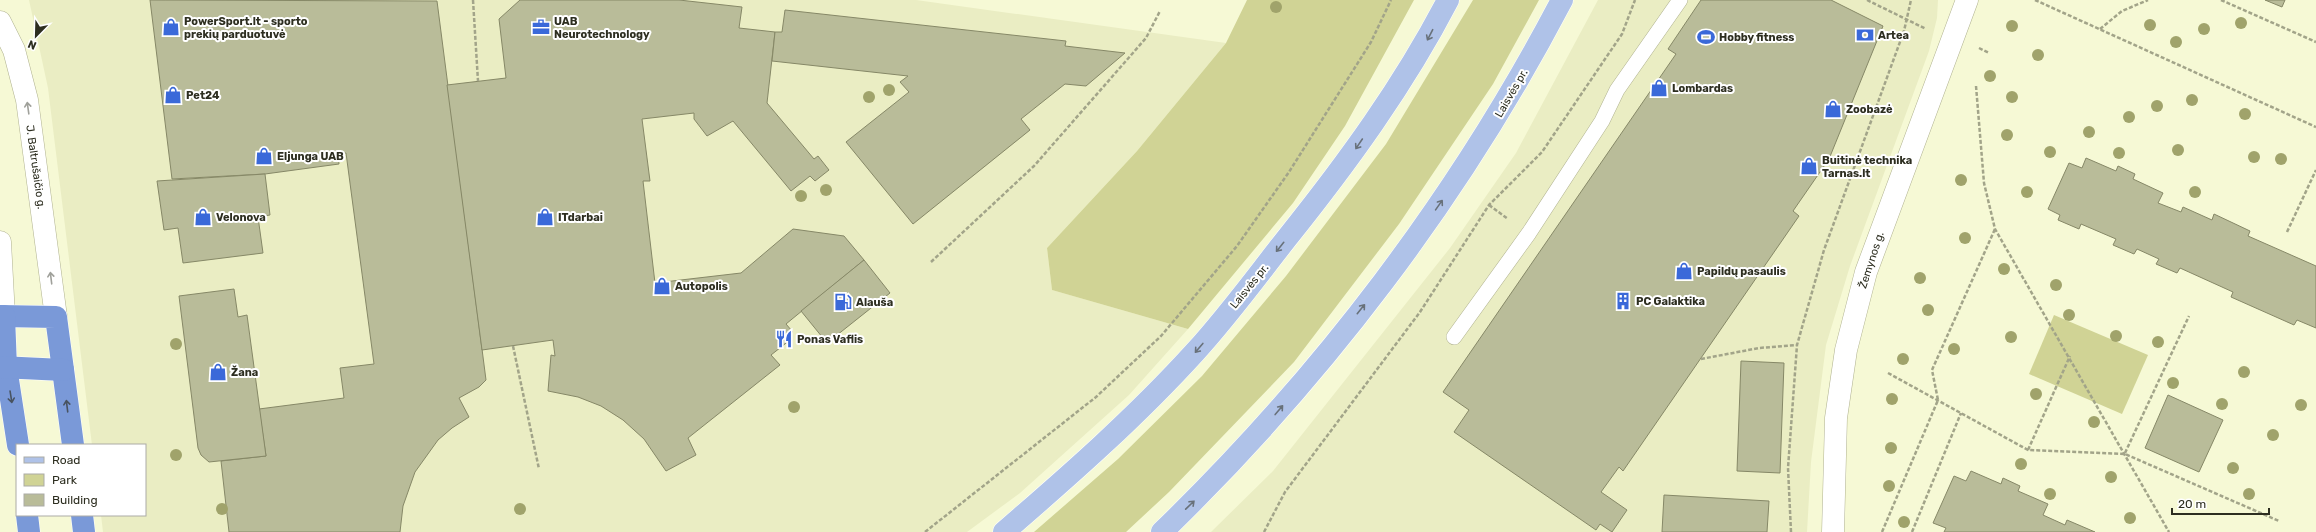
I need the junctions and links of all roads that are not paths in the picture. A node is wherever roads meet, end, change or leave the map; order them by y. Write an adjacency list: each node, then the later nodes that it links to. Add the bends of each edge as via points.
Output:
1 (1448, 0): 18 (main road, Laisvės pr., one-way to 18, via 1423,48 1344,166 1197,351 1134,416)
2 (1562, 0): 19 (main road, Laisvės pr., one-way to 2, via 1268,422 1382,284 1439,206 1497,118)
3 (1680, 0): 9 (lane, via 1617,90 1602,121 1529,233)
4 (1967, 0): 20 (street, Žemynos g., via 1864,279 1846,350 1836,418)
5 (0, 22): 8 (street, J. Baltrušaičio g., one-way to 5, via 27,100 14,50)
6 (0, 242): 7 (street)
7 (2, 316): 8 (highway); 10 (highway)
8 (56, 317): 11 (highway)
9 (1454, 337)
10 (3, 367): 11 (highway); 12 (highway, one-way to 12)
11 (63, 370): 13 (highway, one-way to 11)
12 (18, 444)
13 (72, 444)
14 (27, 516): 16 (highway)
15 (82, 516): 17 (highway)
16 (29, 532)
17 (84, 532)
18 (1004, 532)
19 (1162, 532)
20 (1833, 532)

